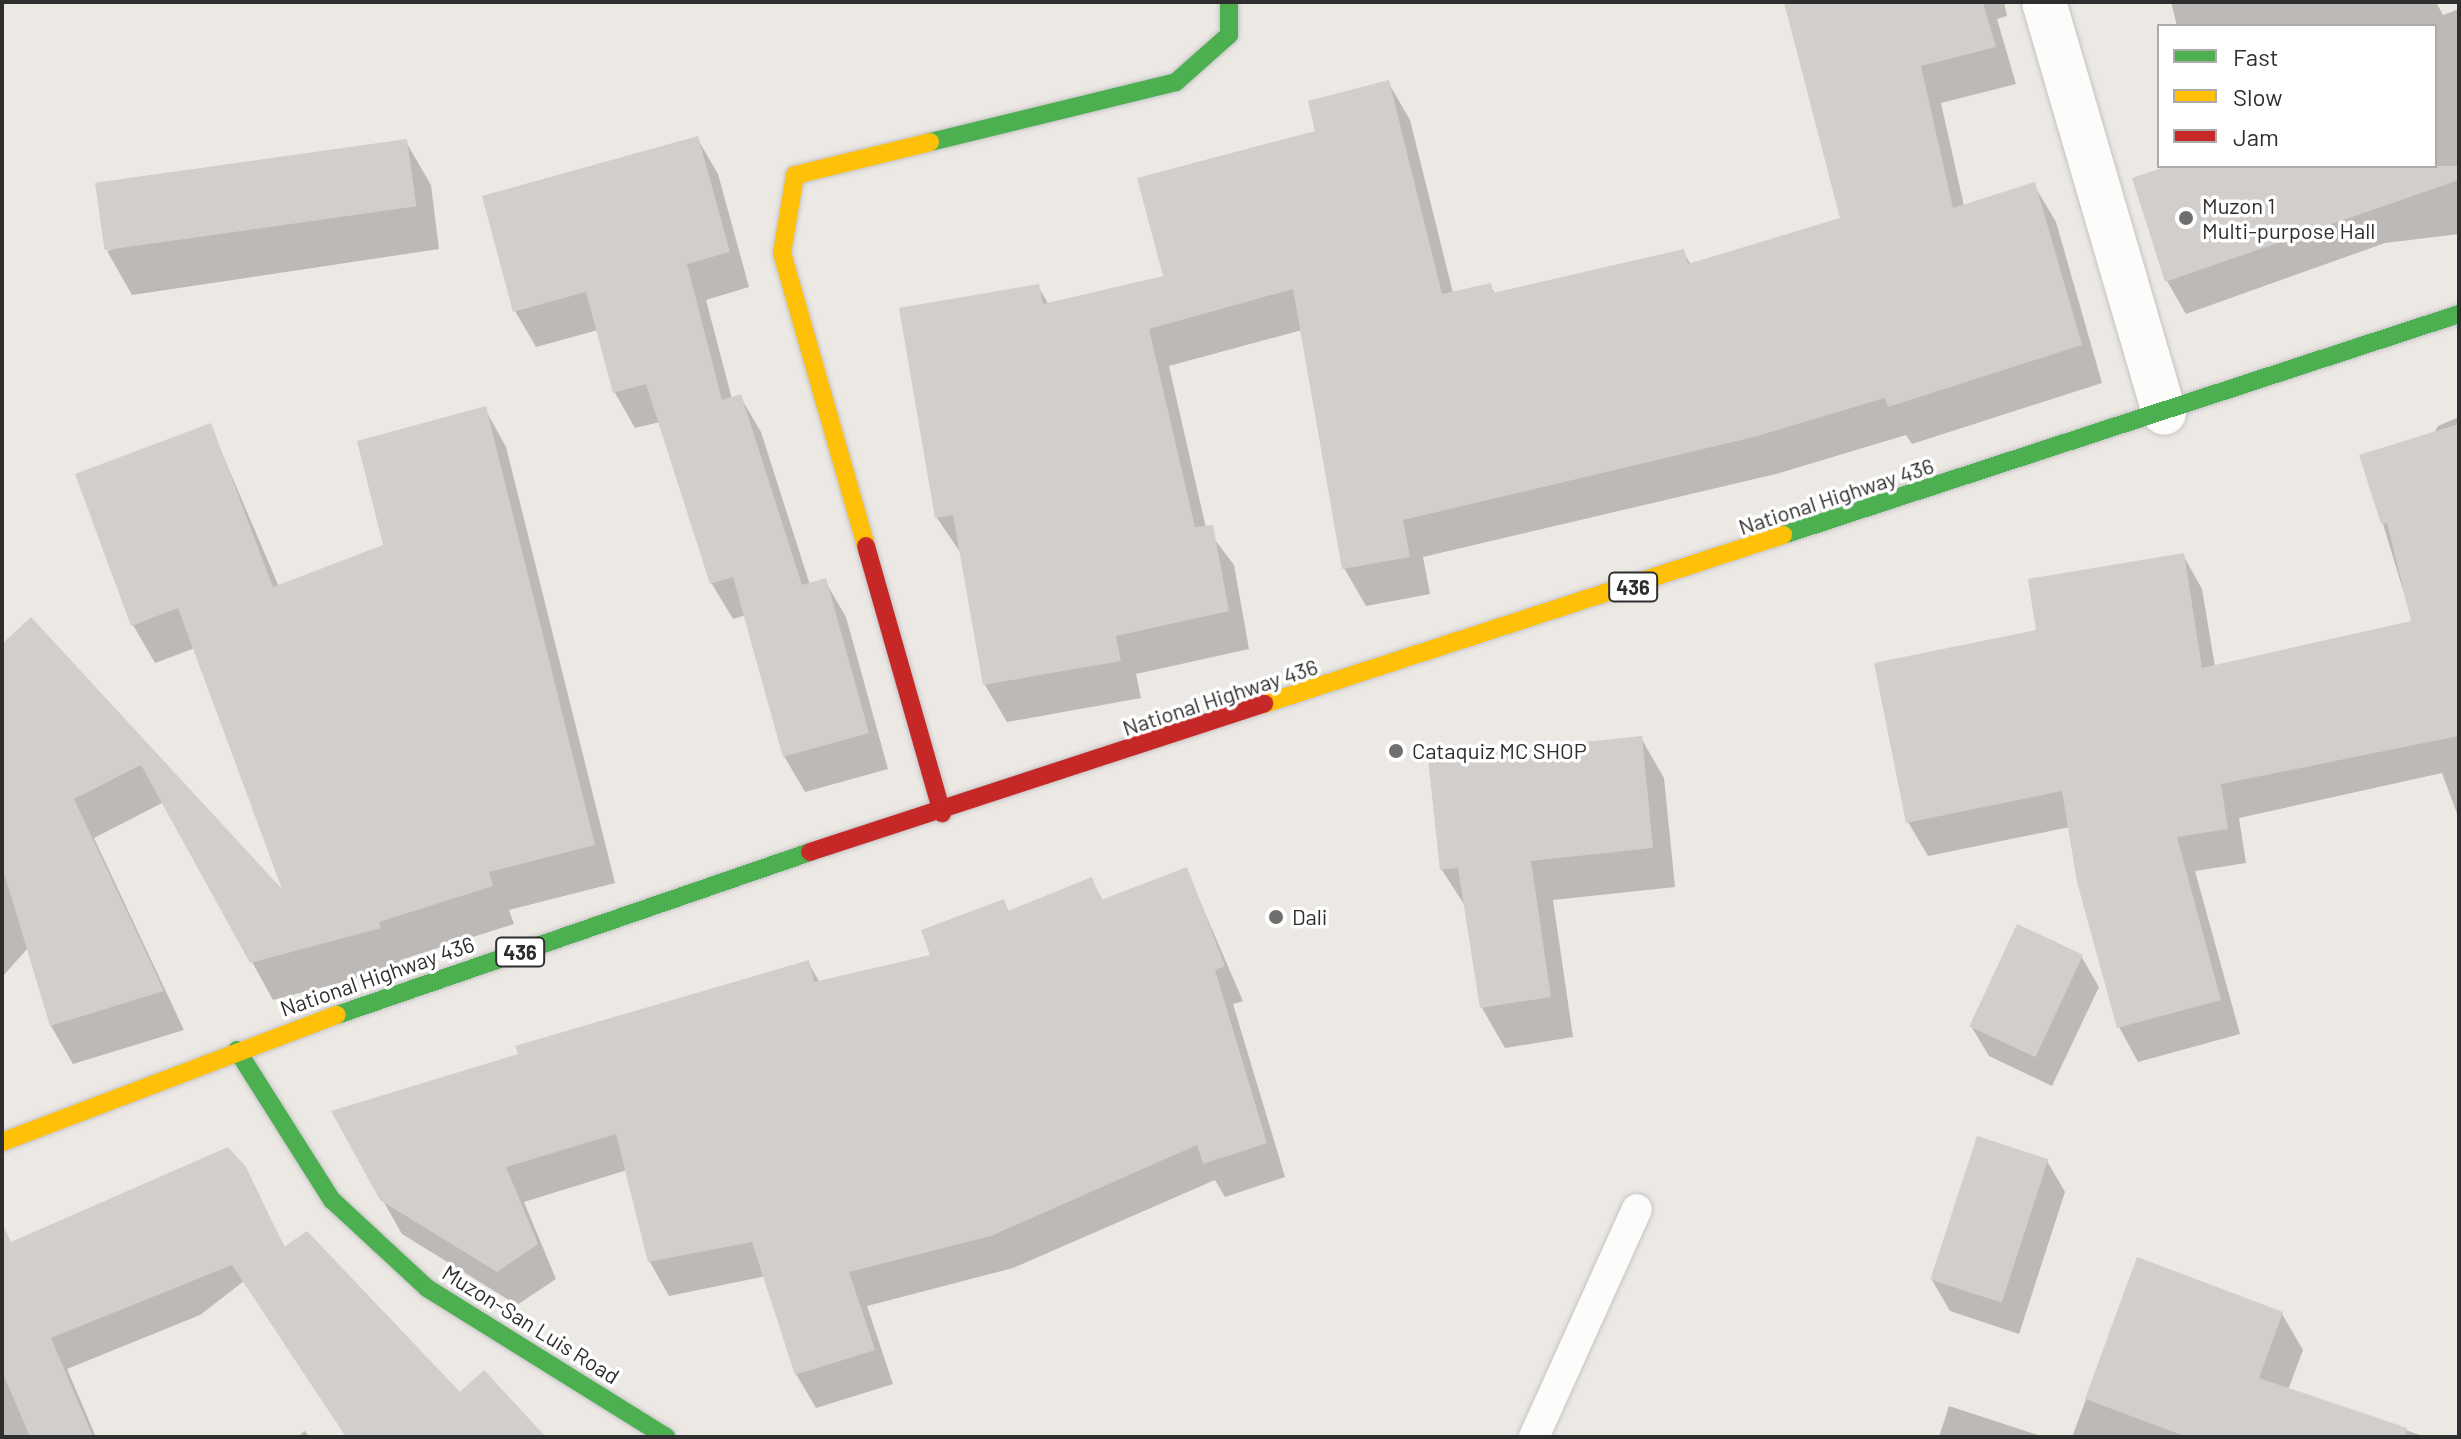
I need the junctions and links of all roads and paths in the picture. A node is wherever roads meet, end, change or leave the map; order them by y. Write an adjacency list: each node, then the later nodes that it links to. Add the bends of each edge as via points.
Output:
1 (1229, 2): 5 (main road, via 1229,35 1176,82 795,175 782,253)
2 (2044, 2): 4 (street)
3 (2459, 314): 4 (main road, National Highway 436 / 436)
4 (2164, 413): 5 (main road, National Highway 436 / 436)
5 (942, 813): 6 (main road, National Highway 436 / 436)
6 (237, 1050): 7 (main road, National Highway 436 / 436); 9 (main road, Muzon-San Luis Road, via 332,1200 427,1288)
7 (2, 1142)
8 (1637, 1209): 10 (lane)
9 (666, 1437)
10 (1534, 1437)

